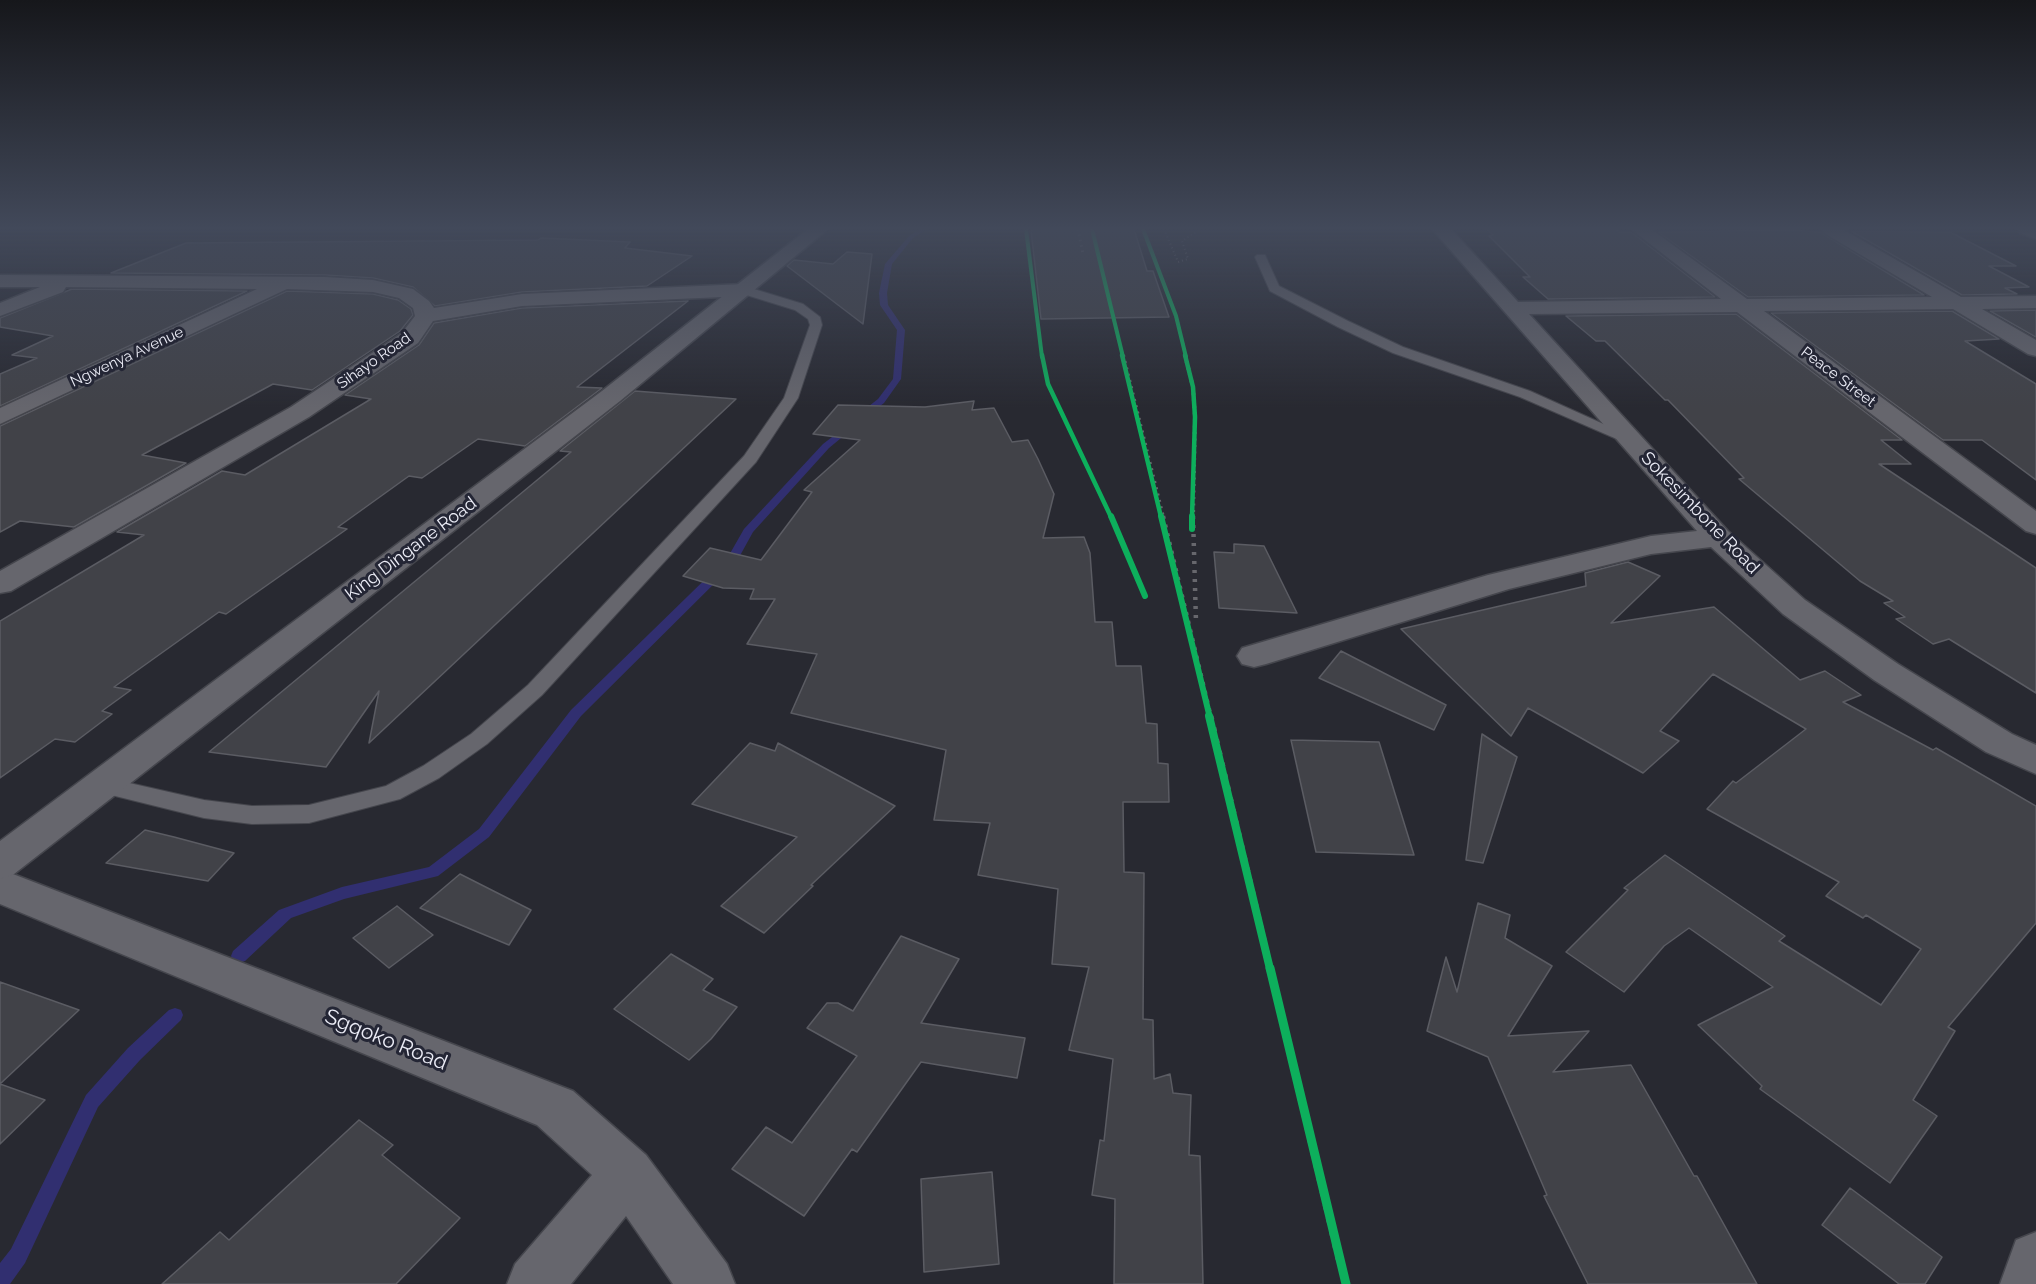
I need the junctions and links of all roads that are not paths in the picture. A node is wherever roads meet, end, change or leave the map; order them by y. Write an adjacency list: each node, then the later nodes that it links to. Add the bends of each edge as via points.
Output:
1 (54, 289): 13 (street)
2 (273, 289): 16 (street, Ngwenya Avenue)
3 (387, 289): 14 (street, Sihayo Road, via 406,293 422,305)
4 (1276, 289): 17 (lane, via 1398,350 1525,394)
5 (1494, 289): 12 (street, Sokesimbone Road)
6 (1720, 289): 11 (street, Peace Street)
7 (1934, 289): 9 (street)
8 (744, 290): 14 (street, via 522,300); 23 (street, King Dingane Road); 23 (lane, via 799,307 814,317 816,325 791,398 750,459 543,682 479,739 412,783 365,801 309,814 252,815 204,809)
9 (1957, 302): 10 (street); 11 (street); 15 (street)
10 (2036, 302)
11 (1741, 305): 12 (street); 18 (street, Peace Street)
12 (1511, 308): 17 (street, Sokesimbone Road)
13 (0, 310)
14 (426, 316): 20 (street, Sihayo Road, via 410,338 300,412)
15 (2036, 349)
16 (0, 417)
17 (1631, 440): 19 (street, Sokesimbone Road)
18 (2036, 525)
19 (1718, 537): 21 (street, via 1651,545 1499,582); 22 (street, Sokesimbone Road, via 1794,607 1877,666 2000,743)
20 (0, 584)
21 (1254, 656)
22 (2036, 761)
23 (103, 785): 24 (street, King Dingane Road)
24 (0, 863)
25 (0, 886): 26 (street, Sgqoko Road, via 555,1108)
26 (627, 1173): 28 (street); 29 (street, Sgqoko Road)
27 (2036, 1260): 30 (street)
28 (535, 1284)
29 (707, 1284)
30 (2028, 1284)

